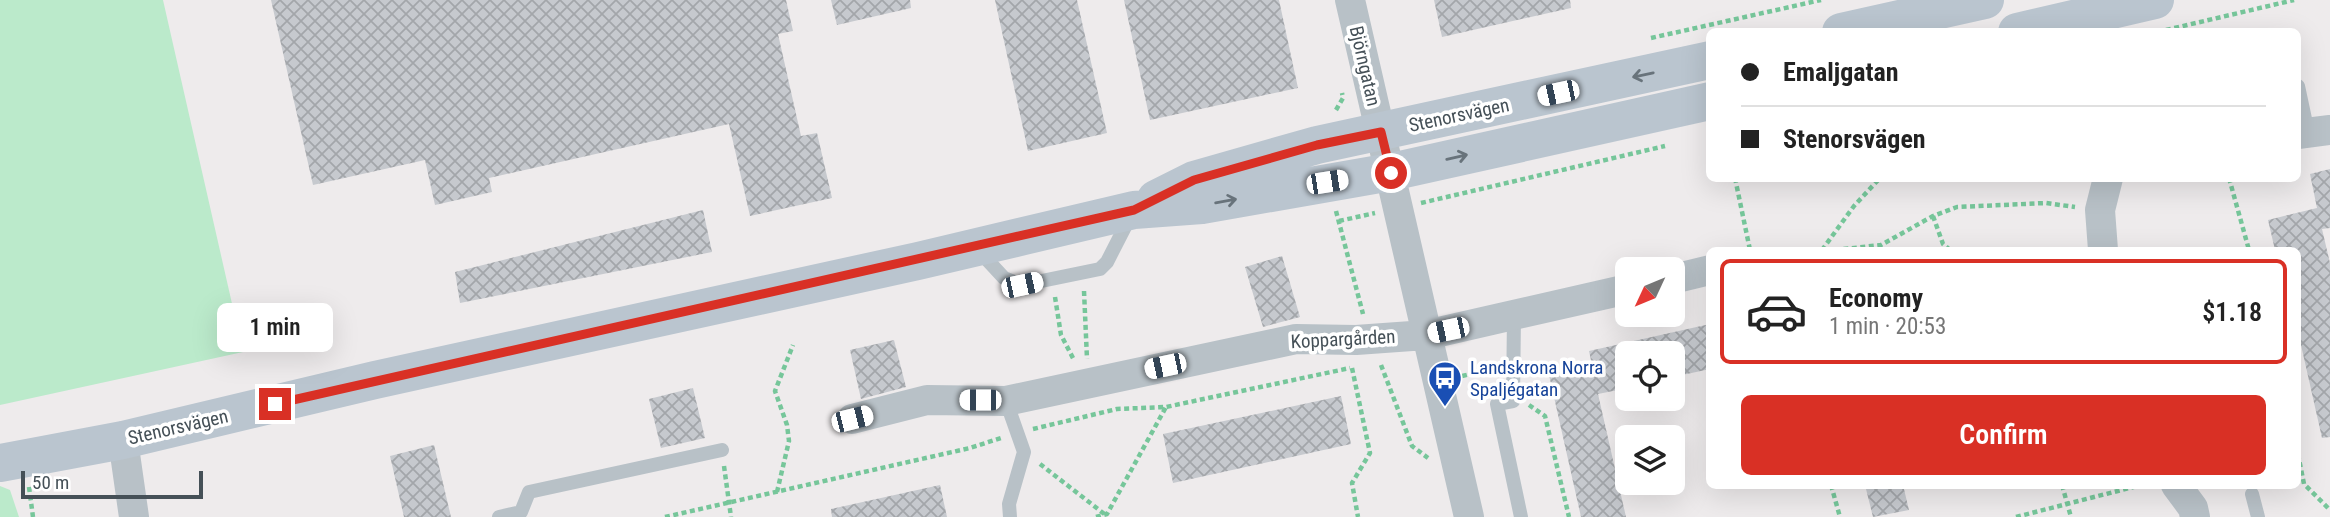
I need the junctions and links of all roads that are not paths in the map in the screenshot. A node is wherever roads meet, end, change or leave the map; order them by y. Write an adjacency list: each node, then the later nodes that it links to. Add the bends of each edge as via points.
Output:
1 (1350, 0): 10 (street, Björngatan)
2 (1985, 0): 5 (street)
3 (2155, 0): 4 (street)
4 (2077, 16): 6 (street)
5 (1859, 28)
6 (2032, 28)
7 (1706, 61): 10 (street, Stenorsvägen, one-way to 10)
8 (2301, 96): 11 (lane)
9 (1706, 102): 13 (street, Stenorsvägen, one-way to 9)
10 (1381, 132): 13 (street, Björngatan); 14 (street, Stenorsvägen, via 1194,180)
11 (2312, 132)
12 (2107, 182): 16 (street, via 2100,210)
13 (1395, 190): 14 (street, Stenorsvägen, one-way to 13); 21 (street, Björngatan)
14 (1134, 210): 15 (street, Stenorsvägen); 15 (lane, via 1100,269 1022,285 1004,278)
15 (975, 247): 24 (street, Stenorsvägen)
16 (2103, 247)
17 (1706, 271): 18 (street)
18 (1685, 276)
19 (1615, 292): 20 (street, Koppargården)
20 (1514, 315): 21 (street, Koppargården); 33 (lane, via 1513,401 1497,404)
21 (1426, 335): 22 (street, Koppargården, via 1356,341 1296,339); 32 (street, Björngatan)
22 (1006, 401): 23 (street, Koppargården, via 927,400); 31 (lane, via 1024,452 1009,504)
23 (852, 419)
24 (123, 440): 26 (street, Stenorsvägen); 29 (street)
25 (722, 450): 30 (lane, via 529,492 521,512)
26 (0, 463)
27 (2179, 489): 34 (street)
28 (2252, 494): 35 (lane)
29 (134, 517)
30 (499, 517)
31 (1010, 517)
32 (1469, 517)
33 (1521, 517)
34 (2195, 517)
35 (2258, 517)

